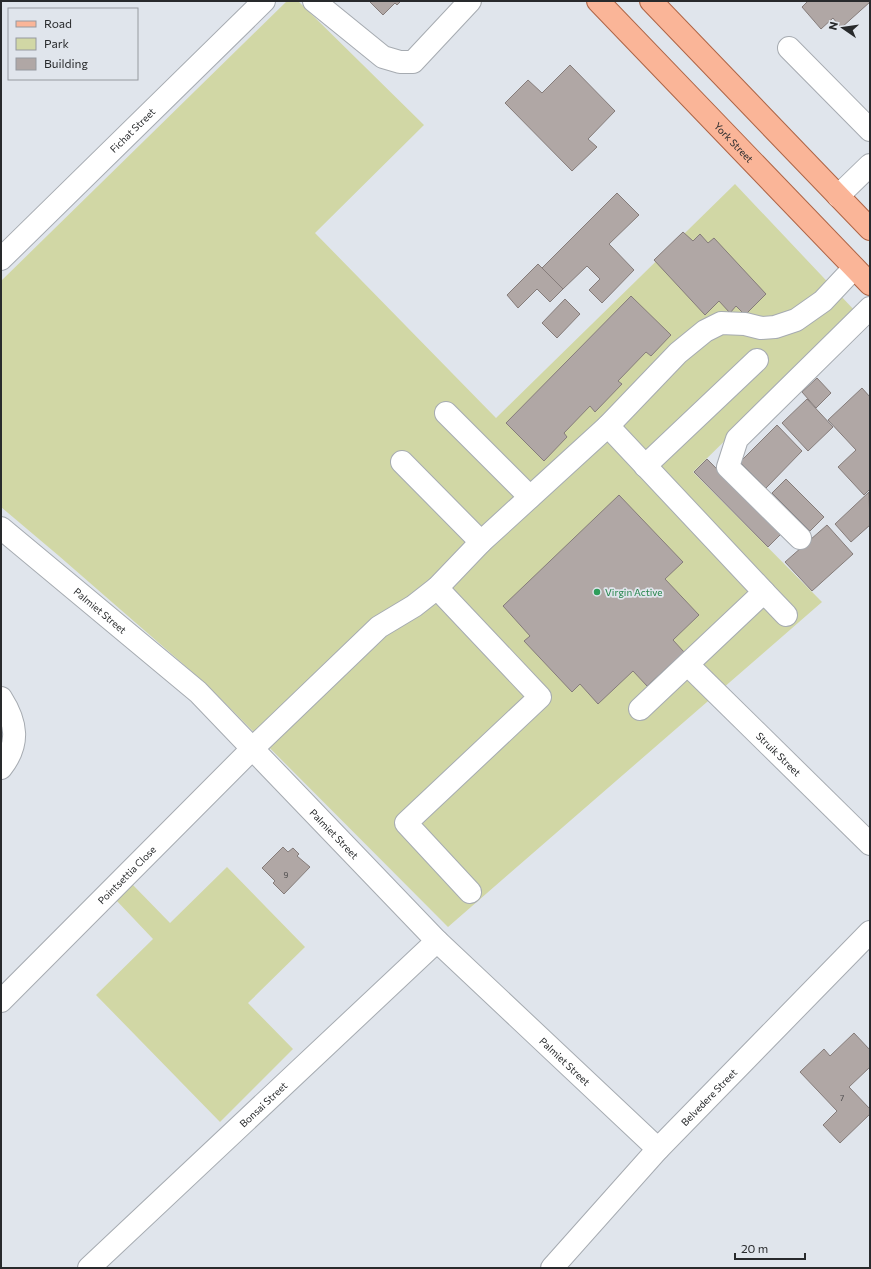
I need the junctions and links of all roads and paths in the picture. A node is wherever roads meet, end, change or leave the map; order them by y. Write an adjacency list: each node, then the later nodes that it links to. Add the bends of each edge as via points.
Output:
1 (264, 1): 11 (street, Fichat Street)
2 (314, 1): 3 (street, via 383,56 400,62 413,62)
3 (470, 1)
4 (598, 1): 12 (main road, York Street)
5 (651, 1): 9 (main road)
6 (789, 48): 7 (street)
7 (870, 130)
8 (870, 165): 9 (street)
9 (838, 196): 10 (main road)
10 (870, 229)
11 (1, 259)
12 (854, 268): 13 (main road, York Street); 17 (street, Pointsettia Close, via 823,301 796,320 775,327 761,328 721,323 705,331 678,354)
13 (870, 284)
14 (870, 308): 22 (street, via 737,439 728,467)
15 (757, 360): 19 (street)
16 (446, 413): 20 (street)
17 (608, 426): 19 (street); 20 (street, Pointsettia Close)
18 (402, 462): 23 (street)
19 (645, 466): 25 (street)
20 (530, 497): 23 (street, Pointsettia Close)
21 (1, 528): 30 (street, Palmiet Street, via 198,692)
22 (800, 538)
23 (481, 542): 24 (street, Pointsettia Close)
24 (437, 588): 30 (street, Pointsettia Close, via 414,606 379,627); 33 (street, via 540,696 406,823)
25 (764, 592): 26 (street); 27 (street)
26 (786, 615)
27 (688, 665): 29 (street); 32 (street, Struik Street)
28 (1, 698): 31 (street, via 10,712 15,732 12,751)
29 (640, 709)
30 (253, 748): 35 (street, Palmiet Street); 36 (street, Pointsettia Close)
31 (1, 768)
32 (870, 844)
33 (470, 892)
34 (870, 932): 37 (street, Belvedere Street)
35 (437, 941): 37 (street, Palmiet Street); 38 (street, Bonsai Street)
36 (1, 1001)
37 (658, 1149): 39 (street, Belvedere Street)
38 (89, 1268)
39 (552, 1268)

